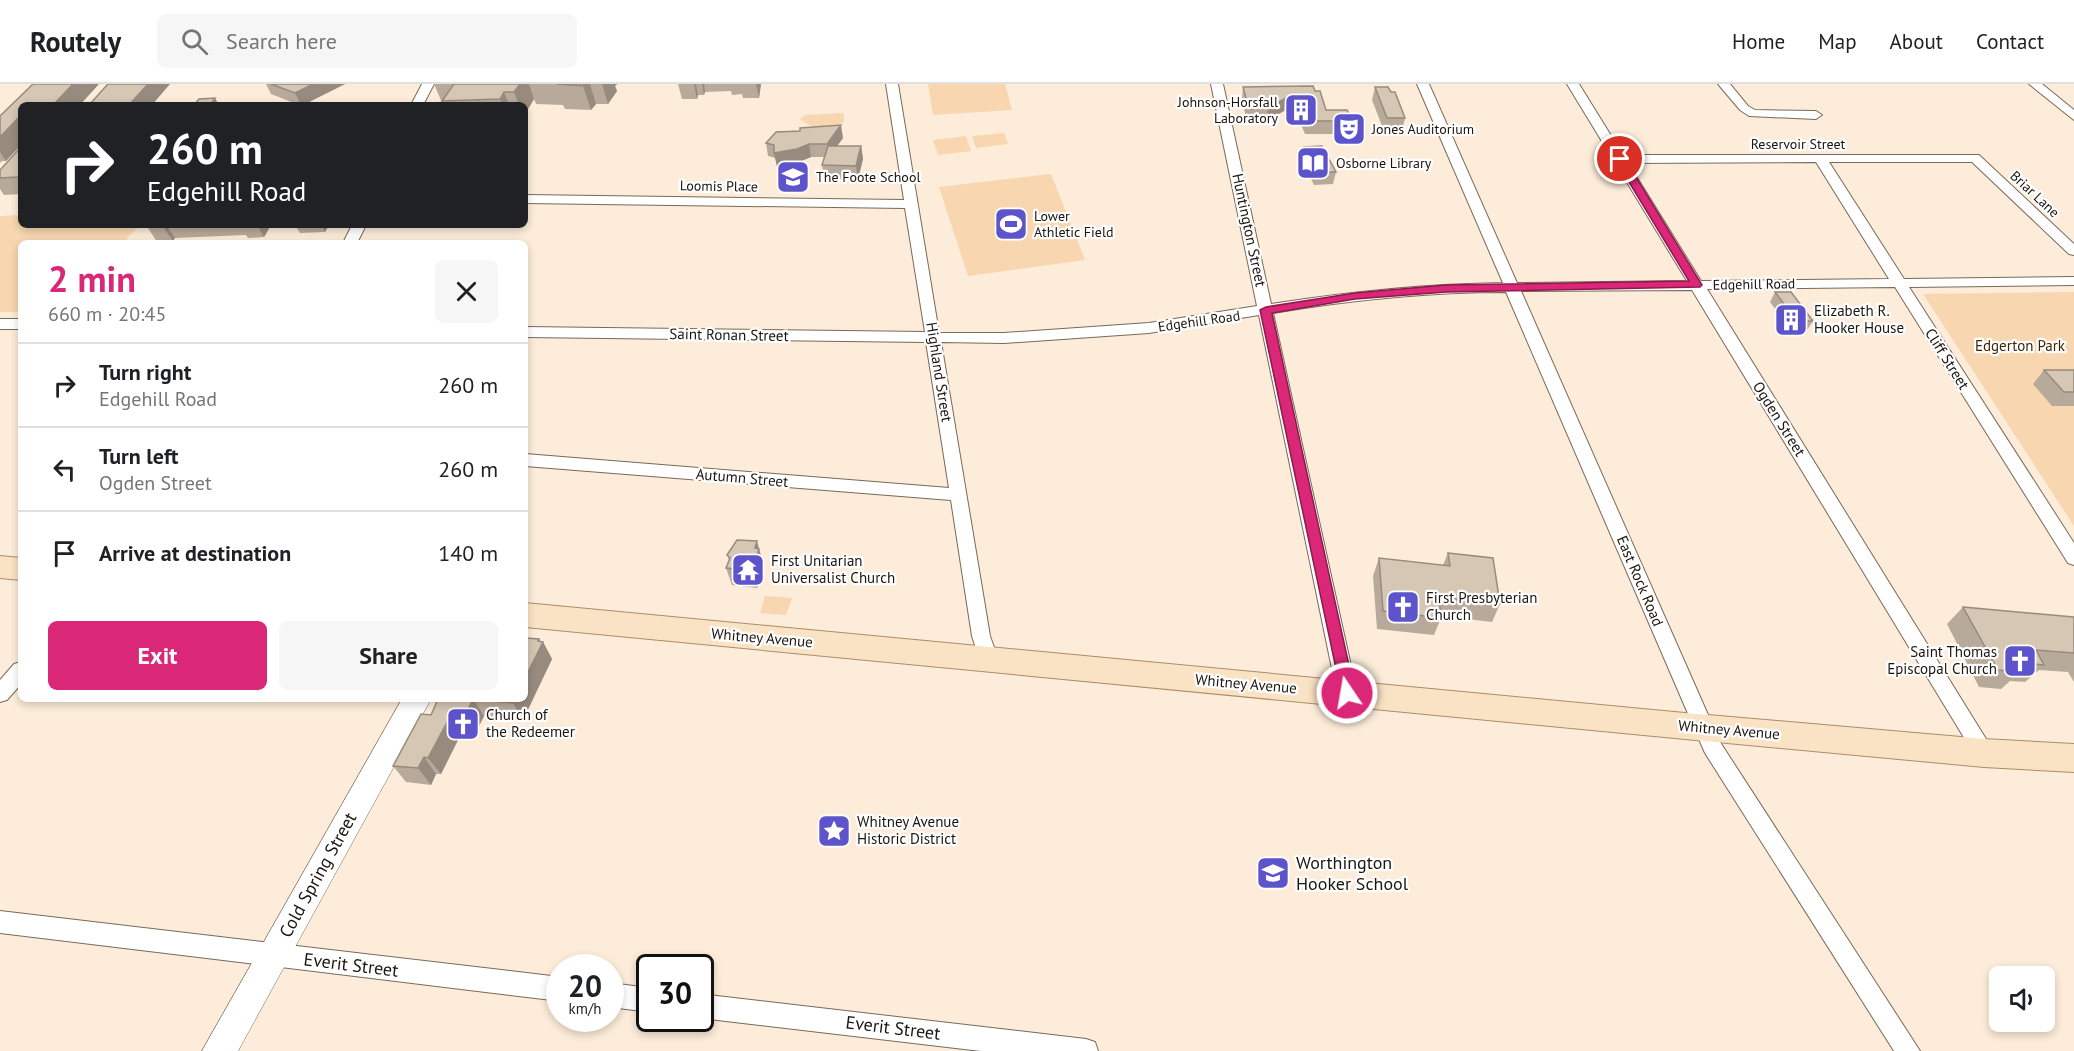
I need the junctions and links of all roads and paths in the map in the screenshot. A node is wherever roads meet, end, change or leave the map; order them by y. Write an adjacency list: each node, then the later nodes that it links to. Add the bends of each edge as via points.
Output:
1 (428, 84): 8 (street)
2 (892, 84): 15 (street, Highland Street)
3 (1217, 84): 21 (street, Huntington Street)
4 (1423, 84): 20 (street, East Rock Road)
5 (1573, 84): 12 (street, Ogden Street)
6 (1724, 84): 9 (street, via 1753,113)
7 (2035, 84): 10 (street)
8 (419, 102)
9 (1816, 115)
10 (2074, 116)
11 (1975, 158): 13 (street, Reservoir Street); 16 (street, Briar Lane)
12 (1620, 159): 13 (street, Reservoir Street); 19 (street, Ogden Street)
13 (1821, 160): 18 (street, Cliff Street)
14 (528, 199): 15 (street, Loomis Place)
15 (912, 204): 25 (street, Highland Street)
16 (2074, 251)
17 (2074, 281): 18 (street, Edgehill Road)
18 (1899, 283): 19 (street, Edgehill Road); 28 (street, Cliff Street)
19 (1696, 285): 20 (street, Edgehill Road); 38 (street, Ogden Street)
20 (1512, 287): 21 (street, Edgehill Road, via 1380,293); 37 (street, East Rock Road)
21 (1266, 310): 25 (street, Edgehill Road, via 1105,333); 34 (street, Huntington Street)
22 (0, 324): 23 (street)
23 (18, 324)
24 (528, 332): 25 (street, Saint Ronan Street)
25 (934, 339): 27 (street, Highland Street)
26 (528, 460): 27 (street, Autumn Street)
27 (959, 495): 32 (street, Highland Street)
28 (2074, 558)
29 (0, 567): 30 (main road)
30 (18, 569)
31 (528, 615): 32 (main road, Whitney Avenue)
32 (988, 659): 34 (main road, Whitney Avenue)
33 (18, 673): 35 (street)
34 (1347, 693): 37 (main road, Whitney Avenue)
35 (0, 694)
36 (415, 702): 41 (street, Cold Spring Street)
37 (1704, 728): 38 (main road, Whitney Avenue); 46 (street, East Rock Road, via 1712,747)
38 (1984, 753): 39 (main road, Whitney Avenue)
39 (2074, 758)
40 (0, 922): 41 (street, Everit Street)
41 (273, 956): 42 (street, Everit Street); 44 (street, Cold Spring Street)
42 (546, 987)
43 (714, 1008): 45 (street, Everit Street)
44 (219, 1051)
45 (1086, 1051)
46 (1908, 1051)

